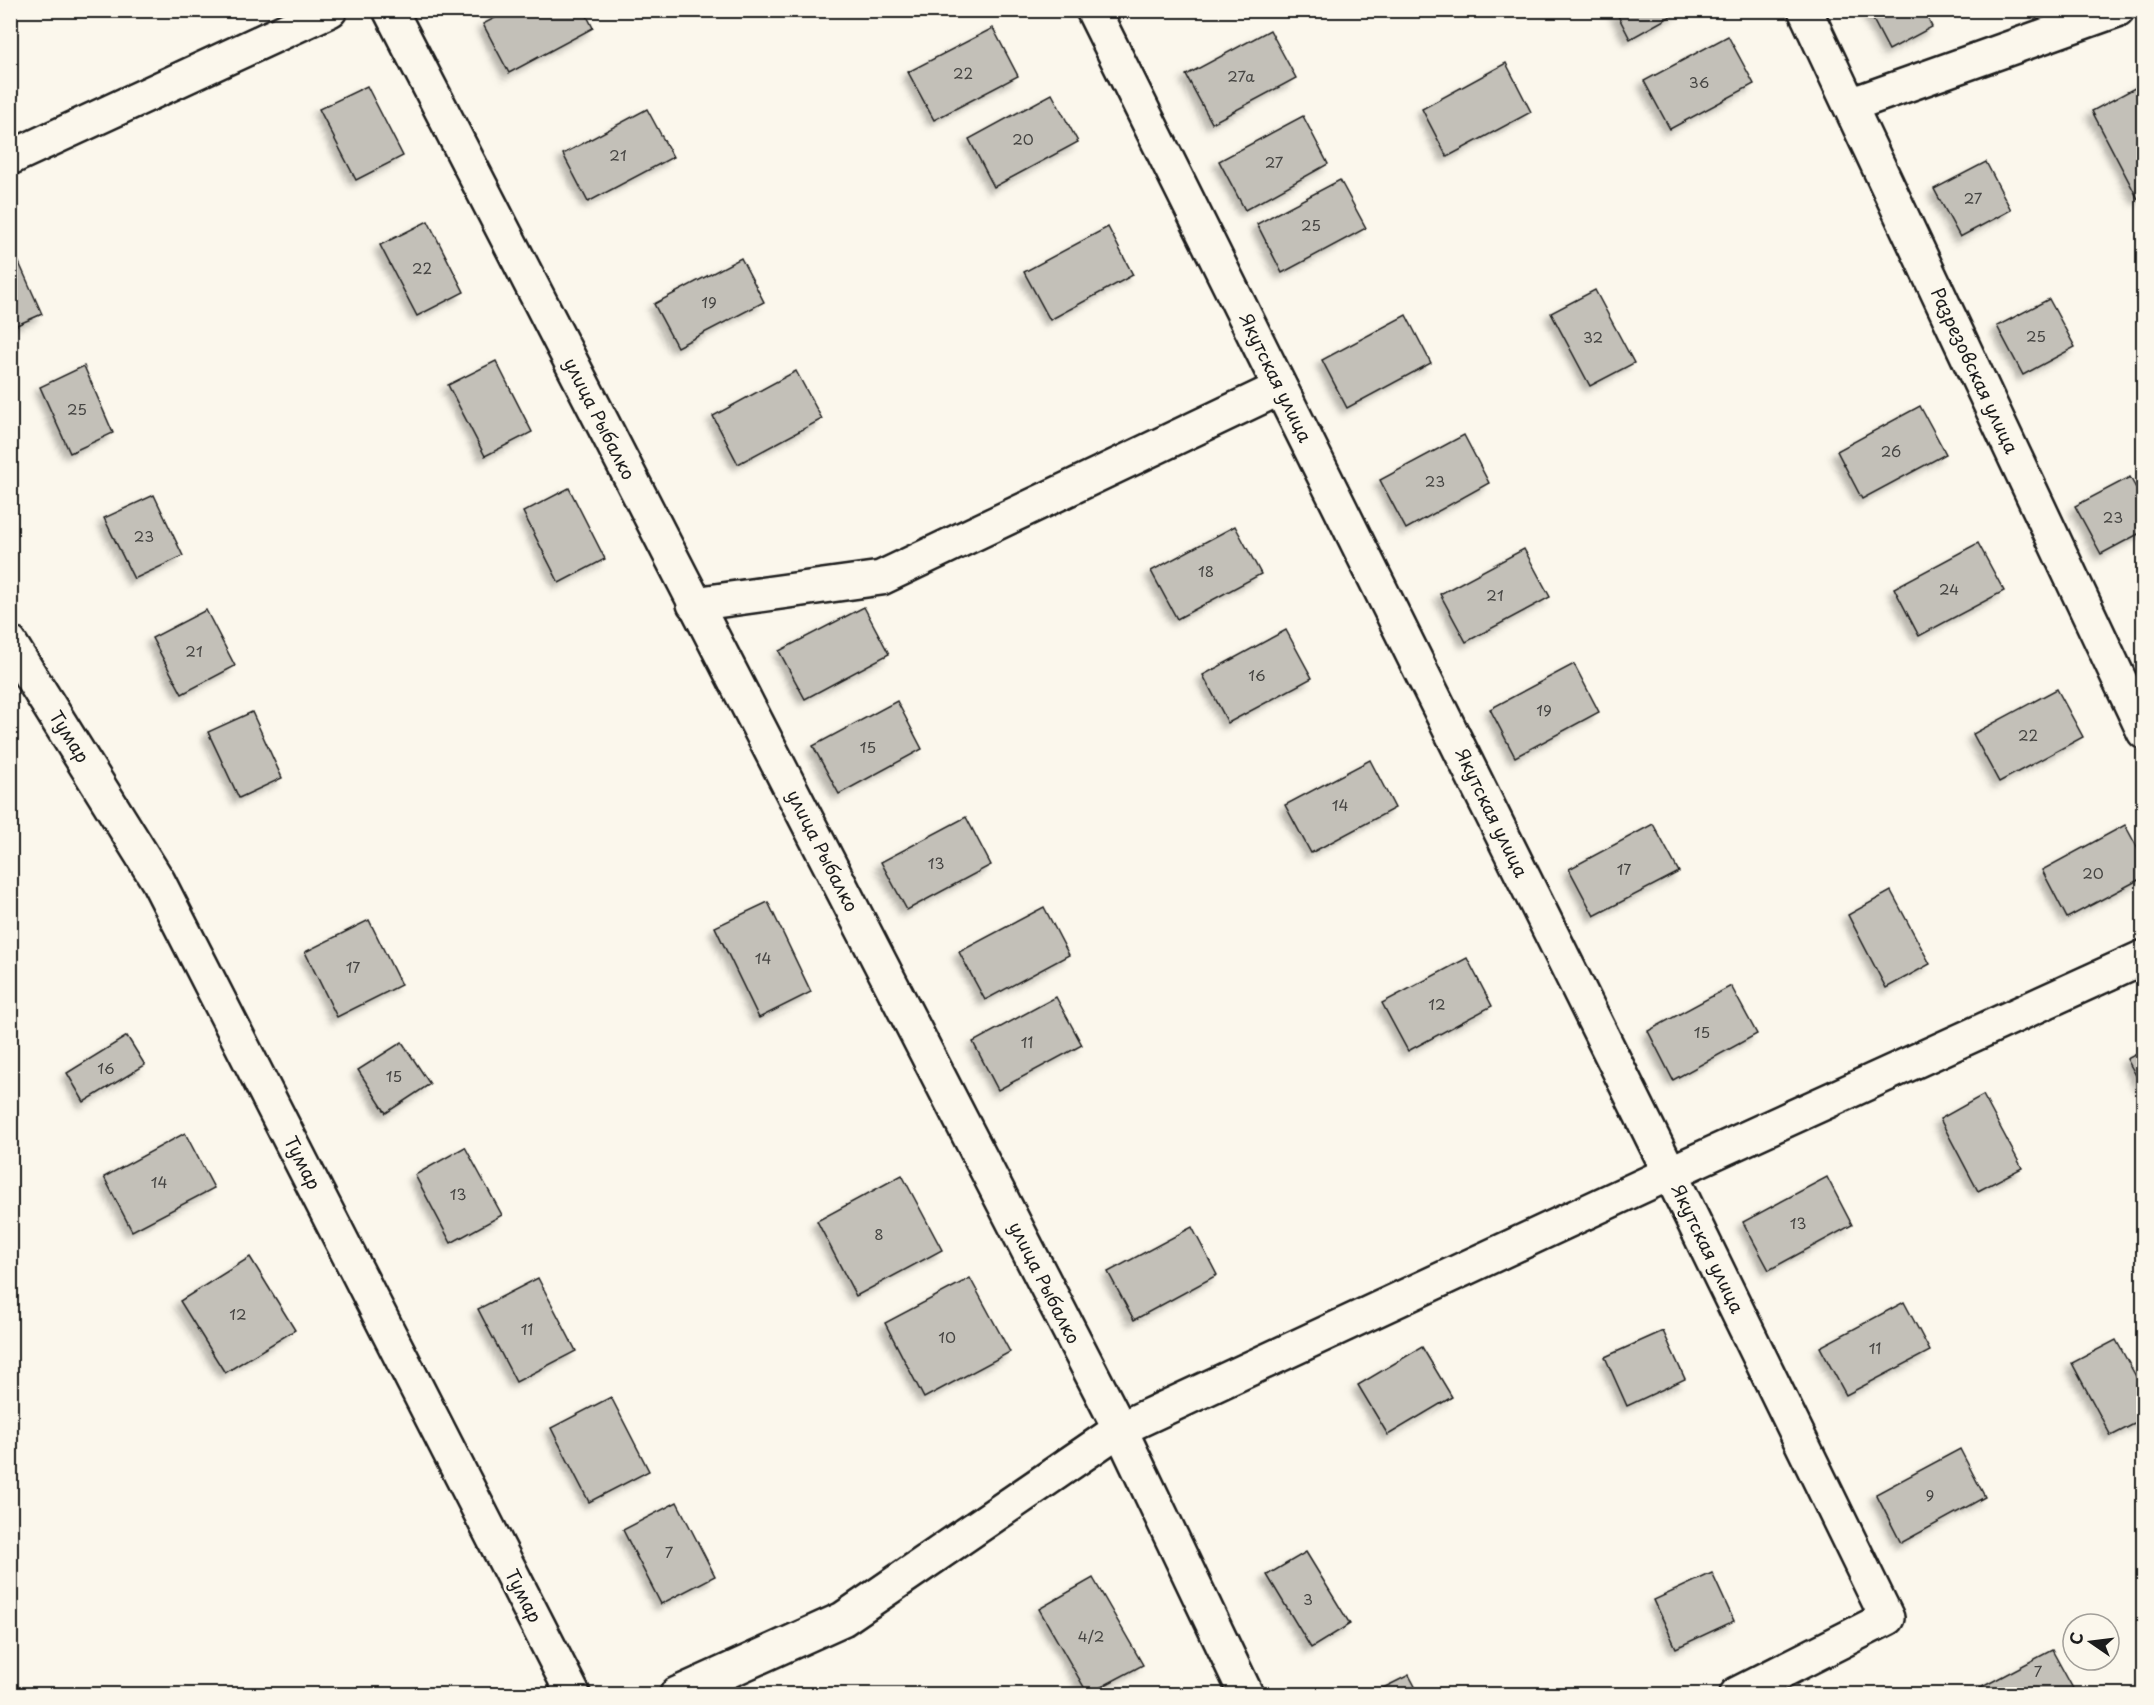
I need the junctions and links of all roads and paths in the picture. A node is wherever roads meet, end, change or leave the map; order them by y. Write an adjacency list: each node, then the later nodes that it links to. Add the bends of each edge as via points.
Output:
1 (330, 10): 7 (street)
2 (390, 10): 9 (street, улица Рыбалко)
3 (1093, 10): 8 (street, Якутская улица)
4 (1804, 10): 6 (street, Разрезовская улица)
5 (2117, 10): 6 (street)
6 (1850, 105): 11 (street, Разрезовская улица)
7 (10, 158)
8 (1280, 388): 9 (street, via 881,578); 13 (street, Якутская улица)
9 (694, 604): 14 (street, улица Рыбалко)
10 (10, 643): 15 (street, Тумар, via 158,880)
11 (2144, 732)
12 (2144, 957): 13 (street)
13 (1670, 1173): 14 (street); 18 (street, Якутская улица, via 1887,1618)
14 (1120, 1429): 16 (street, via 843,1618); 17 (street, улица Рыбалко)
15 (573, 1695)
16 (677, 1695)
17 (1246, 1695)
18 (1737, 1695)

